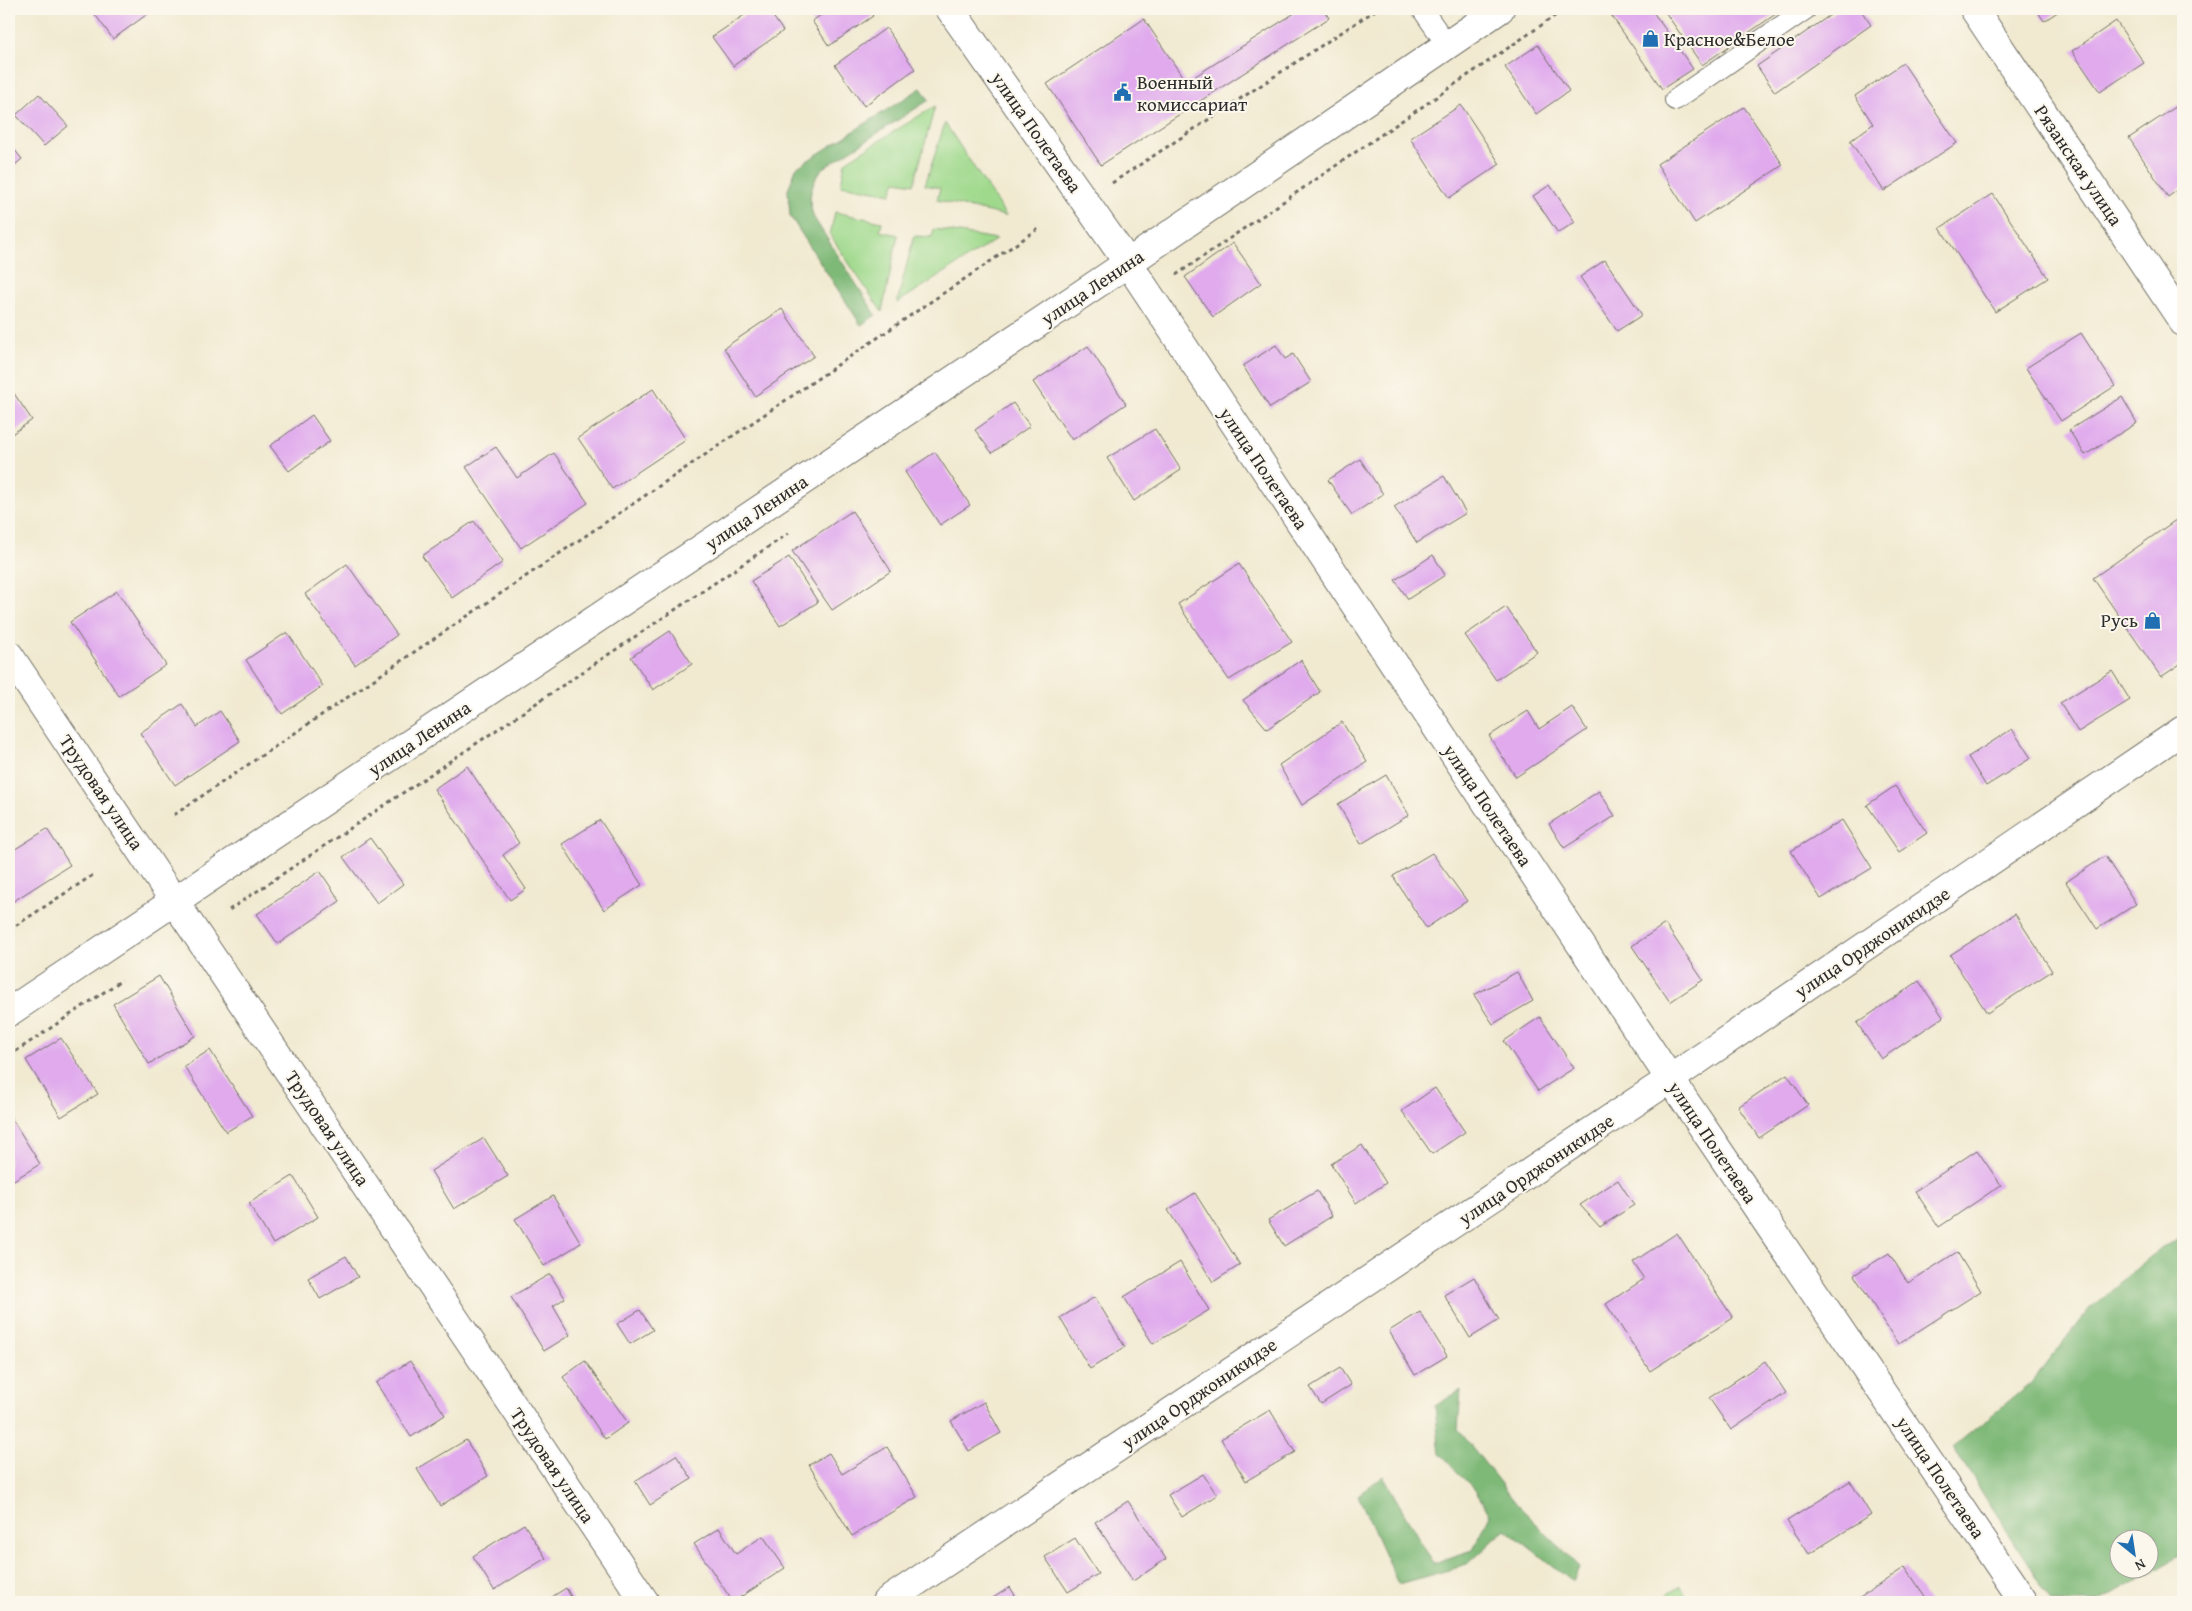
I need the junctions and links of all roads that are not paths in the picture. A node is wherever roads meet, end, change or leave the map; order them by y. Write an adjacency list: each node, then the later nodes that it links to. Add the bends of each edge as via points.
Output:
1 (950, 9): 8 (street, улица Полетаева)
2 (1422, 9): 6 (lane)
3 (1500, 9): 6 (street, улица Ленина)
4 (1806, 9): 7 (lane)
5 (1974, 9): 9 (street, Рязанская улица)
6 (1447, 45): 8 (street, улица Ленина)
7 (1675, 100)
8 (1128, 263): 12 (street, улица Ленина); 14 (street, улица Полетаева)
9 (2183, 322)
10 (9, 655): 12 (street, Трудовая улица)
11 (2183, 730): 14 (street, улица Орджоникидзе)
12 (176, 900): 13 (street, улица Ленина); 15 (street, Трудовая улица)
13 (9, 1012)
14 (1670, 1079): 16 (street, улица Орджоникидзе); 17 (street, улица Полетаева)
15 (645, 1602)
16 (886, 1602)
17 (2024, 1602)

